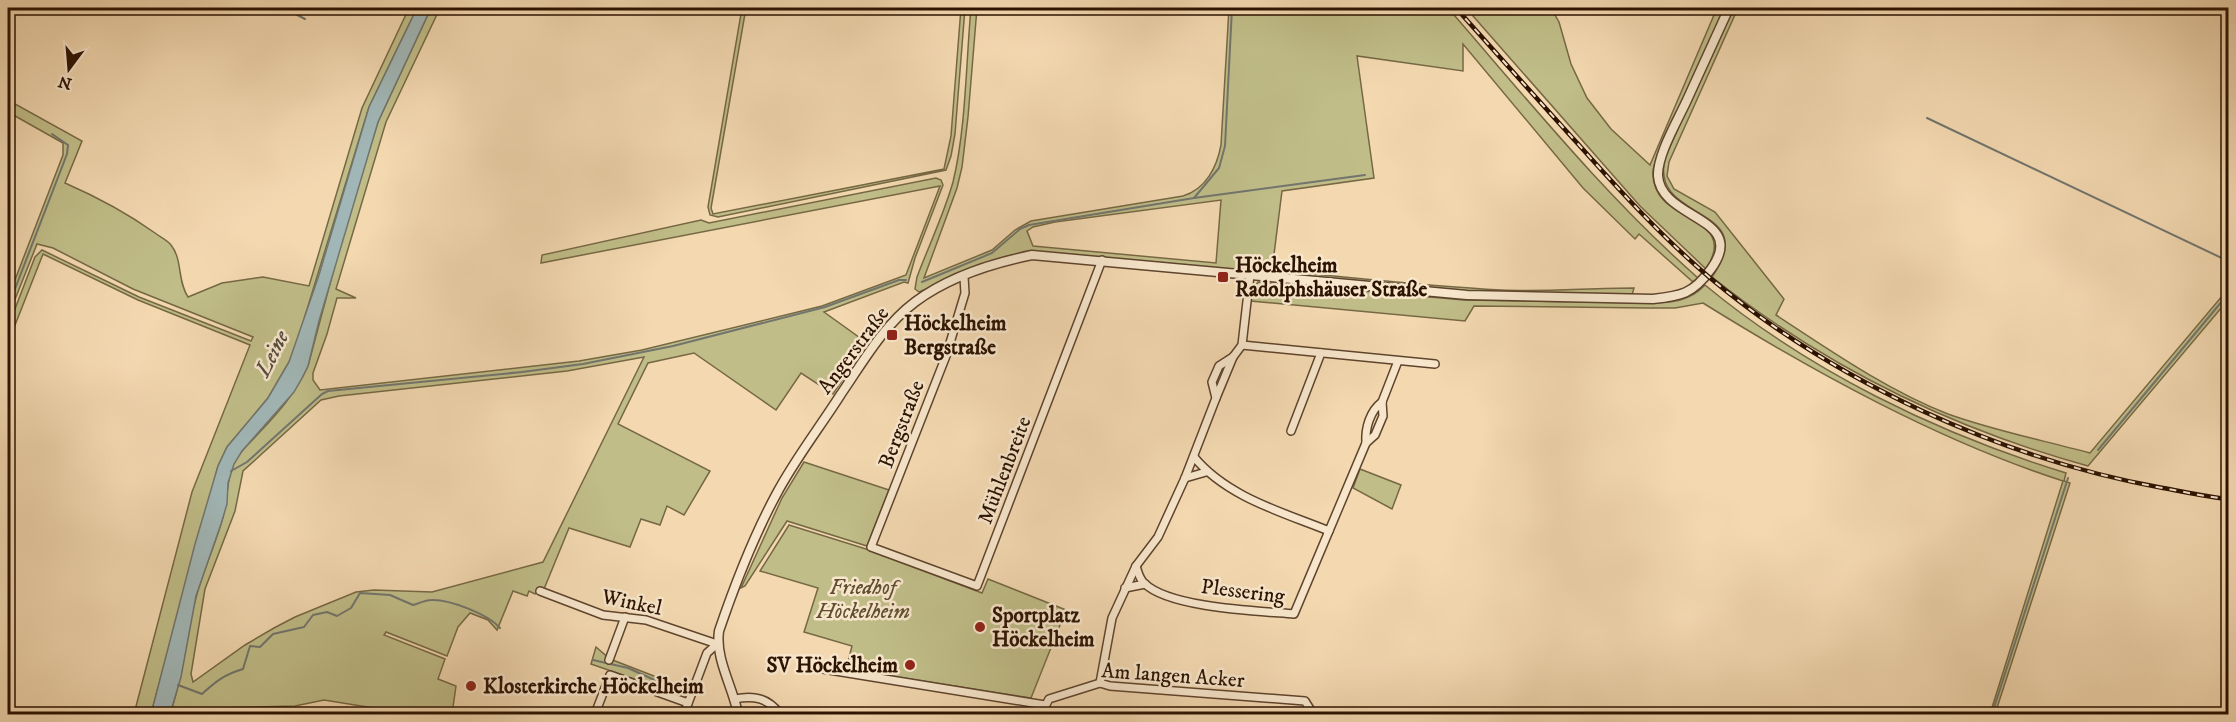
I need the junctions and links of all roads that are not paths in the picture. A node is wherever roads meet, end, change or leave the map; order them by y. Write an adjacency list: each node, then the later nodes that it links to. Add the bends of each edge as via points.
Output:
1 (1729, 8): 3 (street, Angerstraße, via 1659,168 1658,178 1666,197 1708,223 1718,237 1716,262 1696,288 1679,296 1653,298 1510,298)
2 (1102, 260): 3 (street, Angerstraße); 4 (street, Angerstraße, via 1032,255); 14 (street, Mühlenbreite, via 977,586)
3 (1250, 275): 5 (street)
4 (964, 277): 14 (street, Bergstraße, via 965,293 946,356); 20 (street, Angerstraße, via 913,304 897,318 860,366 777,492 730,598)
5 (1242, 345): 6 (street); 10 (street, via 1219,366 1212,382 1216,398)
6 (1321, 353): 7 (street); 9 (street)
7 (1398, 361): 8 (street); 13 (street, via 1382,402 1383,416 1375,435 1366,443)
8 (1435, 364)
9 (1292, 431)
10 (1194, 457): 11 (street); 12 (street)
11 (1206, 472): 12 (street); 13 (street, via 1251,500)
12 (1185, 478): 15 (street, via 1158,537)
13 (1329, 531): 16 (street, Plessering, via 1294,614 1215,607 1172,598)
14 (871, 547)
15 (1136, 566): 16 (street); 17 (street)
16 (1145, 585): 17 (street)
17 (1125, 588): 23 (street, via 1112,618)
18 (540, 591): 19 (street, Winkel, via 603,615)
19 (625, 617): 20 (street, Winkel, via 675,628); 21 (street)
20 (717, 644): 24 (street); 25 (street, via 707,652)
21 (609, 660)
22 (823, 669): 26 (street)
23 (1100, 682): 26 (street, Am langen Acker, via 1049,699); 27 (street, Am langen Acker, via 1110,686 1305,701)
24 (735, 699): 30 (street); 31 (street, via 760,698)
25 (688, 703): 28 (street, via 610,675); 29 (street)
26 (1045, 705): 32 (street)
27 (1310, 712)
28 (595, 714)
29 (684, 714)
30 (738, 714)
31 (780, 714)
32 (1041, 714)

